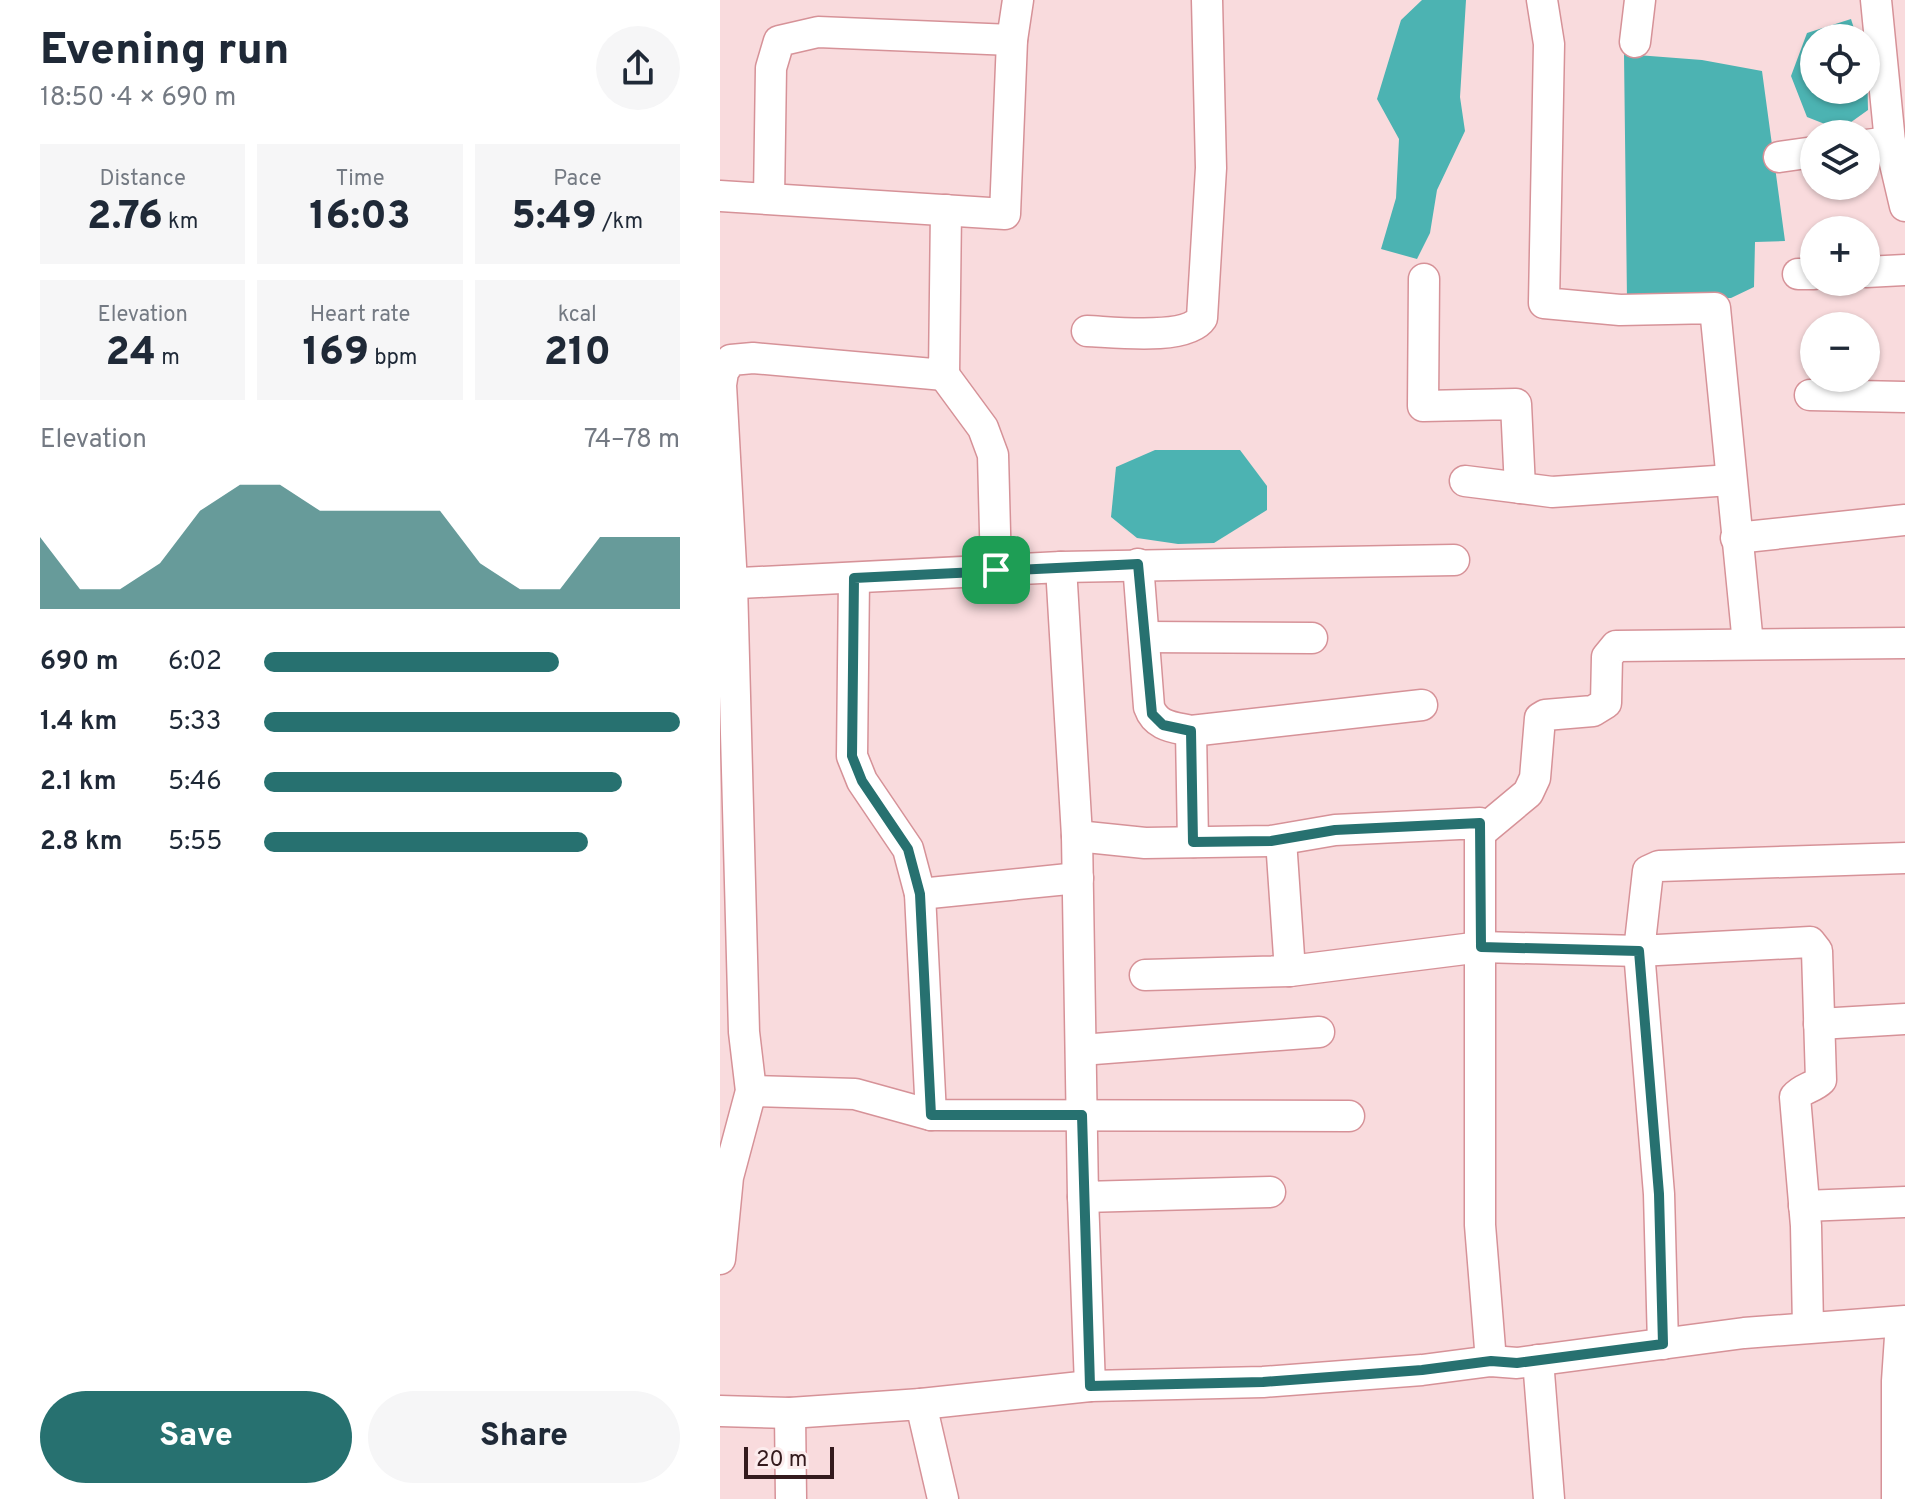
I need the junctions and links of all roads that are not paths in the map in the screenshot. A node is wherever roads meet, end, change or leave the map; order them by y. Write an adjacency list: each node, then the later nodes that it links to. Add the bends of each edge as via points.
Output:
1 (1018, 0): 6 (street)
2 (1207, 0): 19 (street, via 1211,168 1202,318 1176,332)
3 (1542, 0): 23 (street, via 1549,44 1544,303 1620,310 1715,308)
4 (1640, 0): 7 (street)
5 (1876, 0): 8 (street)
6 (1012, 40): 13 (street, via 818,32 779,41 771,68); 15 (street, via 1005,214)
7 (1635, 42)
8 (1878, 120)
9 (1880, 149): 14 (street)
10 (1800, 154): 11 (street)
11 (1779, 157)
12 (720, 196): 13 (street)
13 (769, 198): 15 (street)
14 (1905, 206)
15 (946, 210): 20 (street)
16 (1905, 270): 17 (street)
17 (1880, 271)
18 (1424, 279): 25 (street, via 1423,406 1516,404)
19 (1087, 331)
20 (944, 375): 31 (street, via 983,428 993,455); 33 (street, via 731,360 721,385)
21 (1810, 395): 22 (street)
22 (1905, 397)
23 (1731, 480): 25 (street, via 1552,492); 27 (street)
24 (1465, 481): 25 (street)
25 (1520, 488)
26 (1905, 520): 27 (street)
27 (1736, 538): 37 (street)
28 (1454, 560): 29 (street)
29 (1138, 564): 30 (street); 34 (street)
30 (1061, 567): 31 (street); 42 (street)
31 (996, 570): 32 (street)
32 (854, 578): 33 (street); 47 (street, via 852,756 862,781 908,849)
33 (726, 584): 40 (street)
34 (1144, 637): 35 (street); 39 (street, via 1152,714 1163,725)
35 (1312, 638)
36 (1905, 643): 37 (street)
37 (1748, 644): 41 (street, via 1616,646 1607,657 1606,703 1593,711 1540,718 1535,778 1528,793)
38 (1422, 705): 39 (street)
39 (1191, 731): 44 (street)
40 (728, 791): 55 (street)
41 (1480, 833): 43 (street, via 1480,823 1335,830); 48 (street)
42 (1077, 836): 44 (street); 46 (street)
43 (1281, 840): 44 (street); 50 (street)
44 (1193, 842)
45 (1905, 858): 49 (street, via 1659,866 1648,871)
46 (1078, 878): 47 (street); 56 (street)
47 (920, 894): 58 (street)
48 (1481, 947): 49 (street); 50 (street); 70 (street, via 1480,1225)
49 (1639, 951): 53 (street, via 1810,942 1817,951); 68 (street, via 1659,1194)
50 (1290, 971): 51 (street)
51 (1145, 975)
52 (1905, 1019): 53 (street)
53 (1819, 1024): 64 (street, via 1821,1080 1795,1097)
54 (1319, 1032): 56 (street)
55 (732, 1033): 57 (street)
56 (1081, 1050): 59 (street)
57 (751, 1091): 58 (street, via 855,1094); 65 (street, via 728,1177)
58 (931, 1115): 59 (street)
59 (1082, 1115): 60 (street); 62 (street)
60 (1349, 1116)
61 (1270, 1192): 62 (street)
62 (1083, 1197): 71 (street)
63 (1905, 1202): 64 (street)
64 (1804, 1206): 67 (street)
65 (720, 1259)
66 (1903, 1321): 67 (street); 78 (street)
67 (1808, 1327): 68 (street)
68 (1663, 1344): 69 (street)
69 (1538, 1360): 70 (street); 77 (street)
70 (1491, 1361): 71 (street, via 1263,1382)
71 (1090, 1386): 72 (street)
72 (921, 1404): 74 (street); 76 (street)
73 (720, 1411): 74 (street)
74 (790, 1413): 75 (street)
75 (791, 1499)
76 (943, 1499)
77 (1549, 1499)
78 (1897, 1499)

